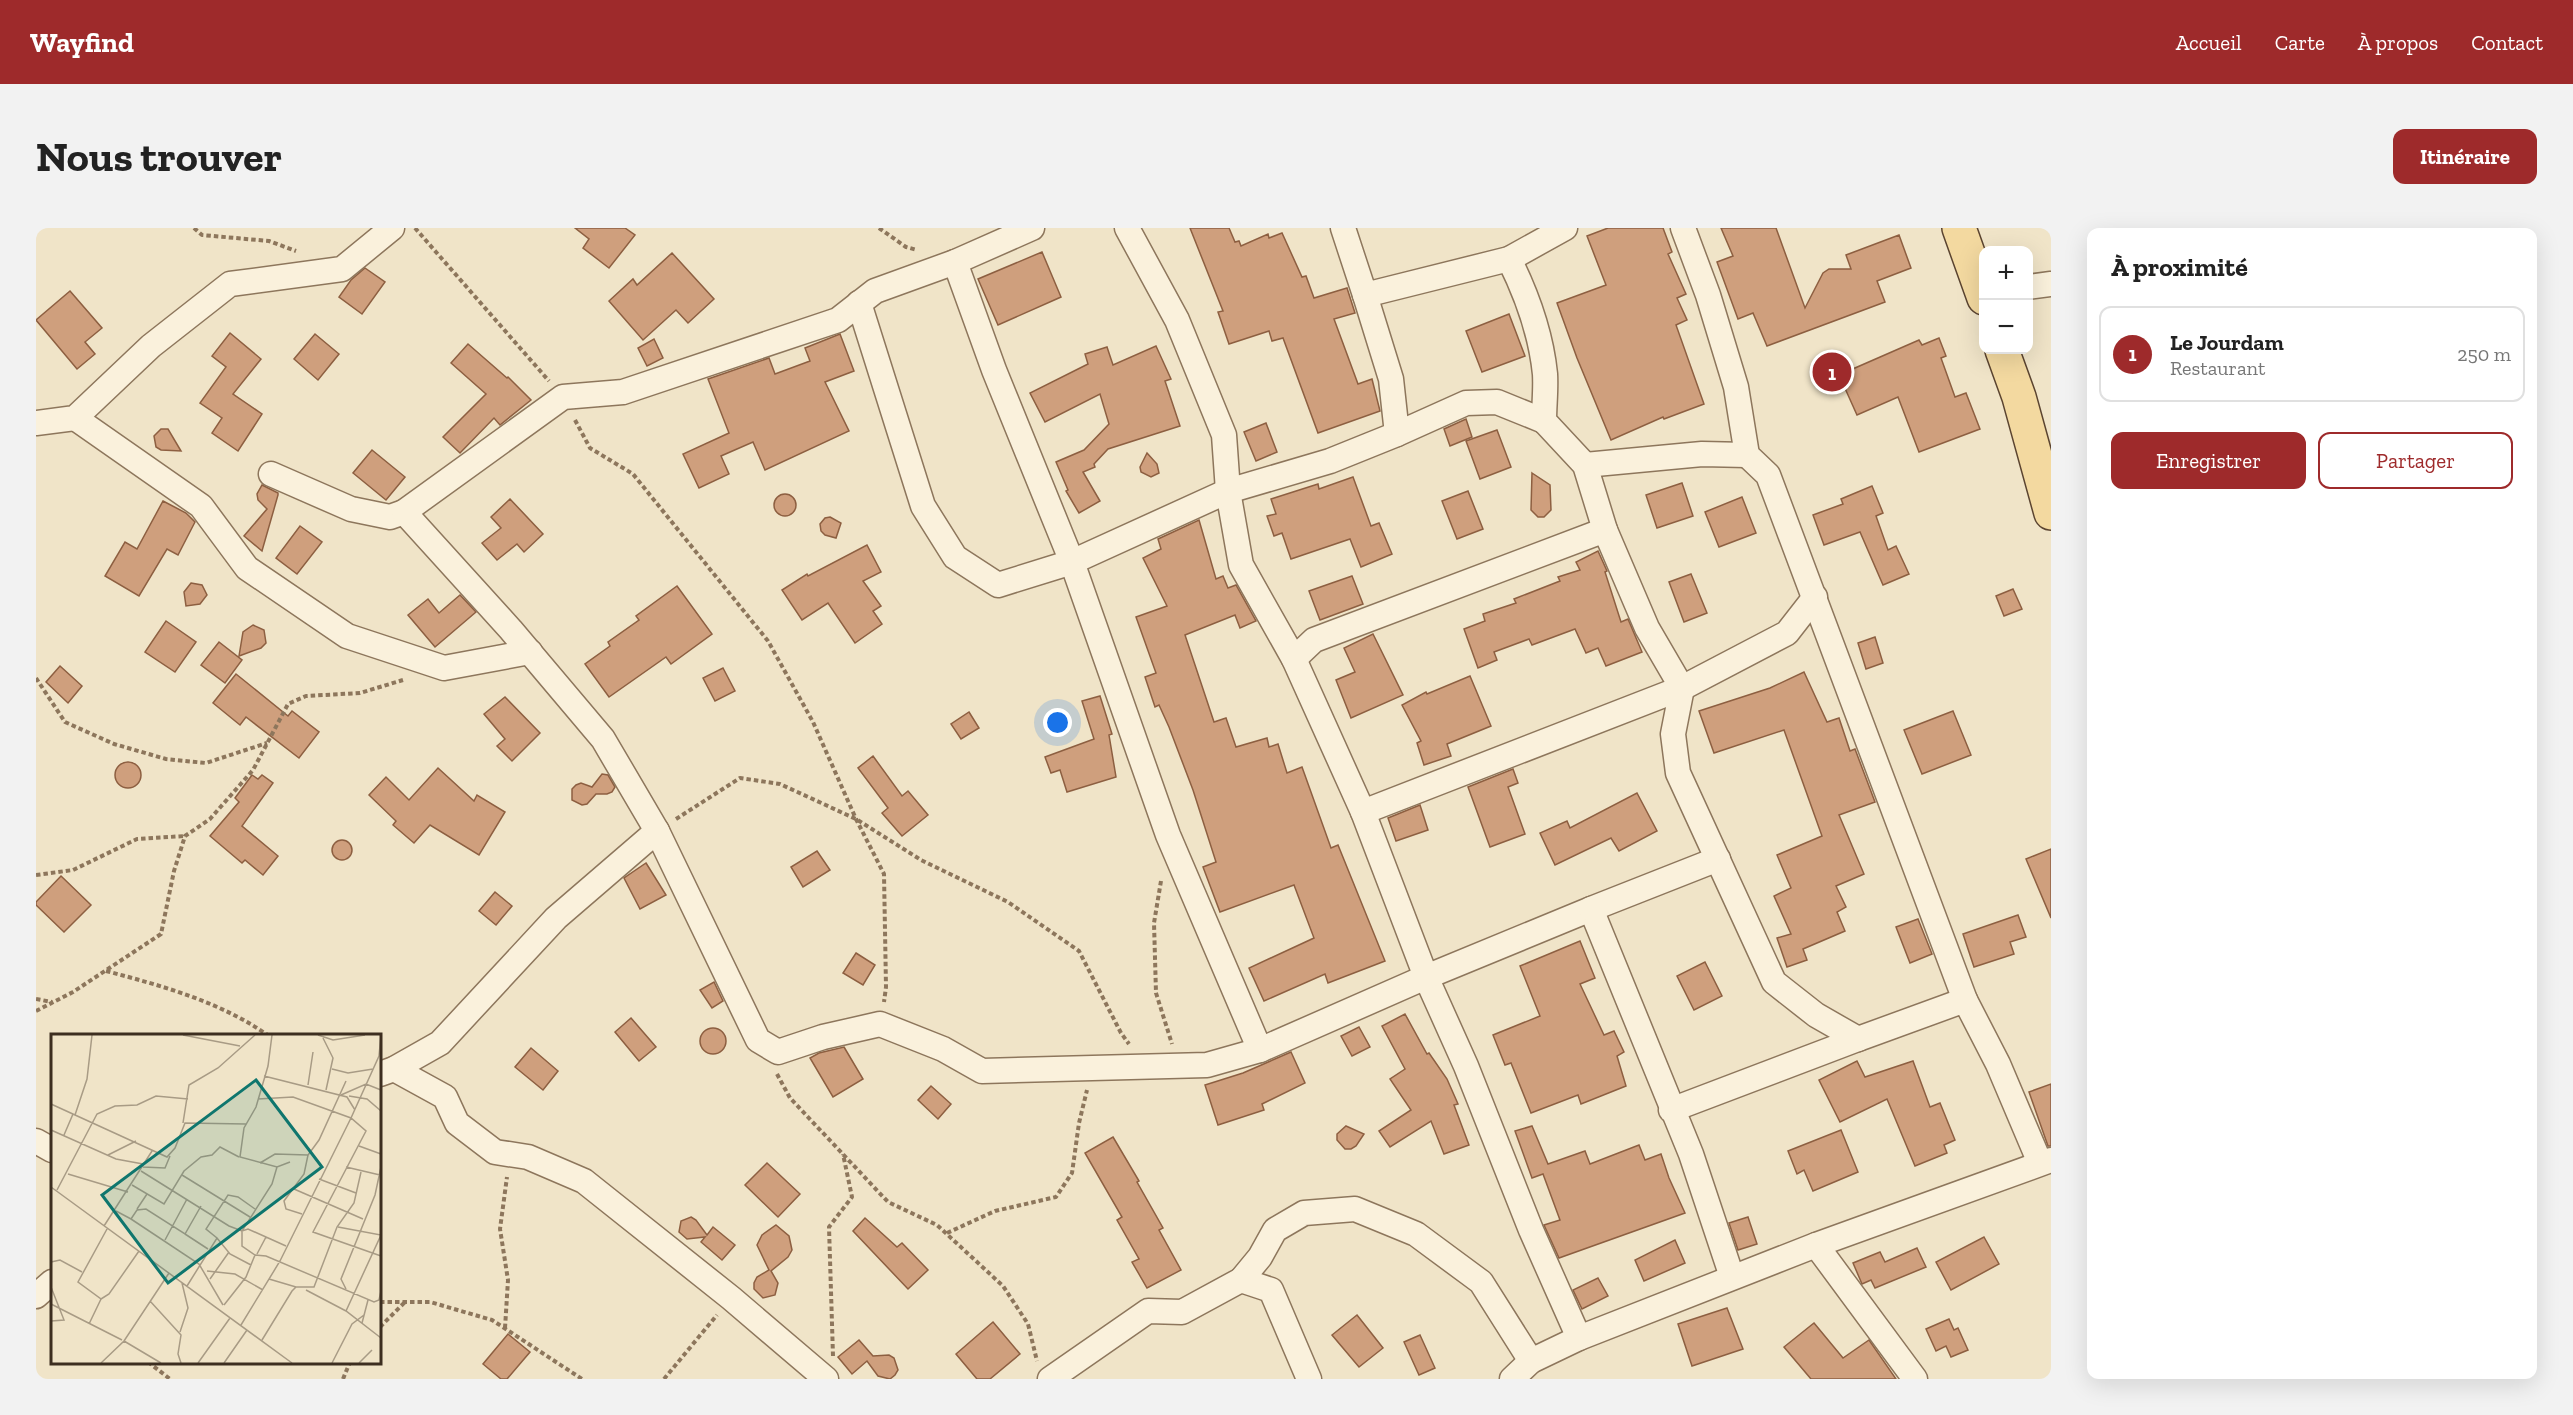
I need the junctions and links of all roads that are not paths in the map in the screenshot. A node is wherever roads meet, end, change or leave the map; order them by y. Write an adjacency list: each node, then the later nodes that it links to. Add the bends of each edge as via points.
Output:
1 (392, 228): 16 (street, via 342,268 230,284 151,346)
2 (1032, 228): 9 (street)
3 (1127, 228): 23 (street, via 1177,320 1224,435)
4 (1343, 228): 13 (street)
5 (1565, 228): 8 (street)
6 (1683, 228): 20 (street, via 1736,387)
7 (1959, 228): 11 (main road)
8 (1509, 260): 13 (street); 17 (street, via 1526,294 1536,330 1545,374)
9 (955, 262): 14 (street, via 875,291); 27 (street)
10 (2051, 284): 12 (street)
11 (1979, 286)
12 (2033, 286)
13 (1365, 295): 19 (street, via 1391,379)
14 (860, 303): 24 (street, via 838,320 623,392 563,397); 27 (street, via 923,506 955,557 998,585)
15 (2003, 354): 25 (main road)
16 (75, 418): 18 (street); 29 (street, via 201,506 248,568 347,636 444,668)
17 (1544, 421): 19 (street, via 1497,402 1466,403); 21 (street)
18 (36, 423)
19 (1396, 434): 23 (street, via 1330,461)
20 (1748, 455): 21 (street, via 1702,453); 28 (street, via 1768,475)
21 (1585, 465): 26 (street)
22 (271, 474): 24 (street, via 351,509 390,517)
23 (1228, 491): 27 (street); 30 (street, via 1241,565)
24 (404, 512): 29 (street)
25 (2051, 513)
26 (1605, 530): 30 (street, via 1314,640); 31 (street, via 1647,628)
27 (1072, 562): 39 (street, via 1168,835)
28 (1815, 597): 31 (street, via 1787,633); 37 (street)
29 (530, 652): 33 (street, via 603,739)
30 (1294, 659): 32 (street)
31 (1682, 688): 32 (street); 34 (street, via 1673,734 1678,773)
32 (1364, 812): 36 (street)
33 (657, 831): 39 (street, via 758,1040 778,1052 880,1024 943,1048 982,1071 1180,1068); 40 (street, via 556,918 440,1043)
34 (1718, 859): 35 (street); 38 (street, via 1774,982 1816,1015)
35 (1591, 909): 36 (street); 41 (street)
36 (1426, 976): 39 (street); 50 (street)
37 (1965, 1000): 38 (street); 44 (street)
38 (1858, 1039): 41 (street)
39 (1260, 1050)
40 (387, 1072): 52 (street, via 445,1097 457,1124 495,1152 528,1157 584,1181)
41 (1671, 1110): 46 (street, via 1691,1154)
42 (36, 1142): 43 (street)
43 (51, 1150)
44 (2046, 1161): 45 (street)
45 (1816, 1245): 46 (street); 56 (street)
46 (1732, 1277): 50 (street)
47 (1241, 1280): 51 (street, via 1275,1230 1304,1213 1355,1209 1416,1234 1481,1282); 53 (street, via 1182,1312 1148,1311); 54 (street, via 1271,1290)
48 (51, 1283): 49 (street)
49 (36, 1296)
50 (1579, 1338): 51 (street)
51 (1531, 1361): 55 (street)
52 (830, 1373)
53 (1045, 1373)
54 (1309, 1379)
55 (1512, 1379)
56 (1915, 1379)

